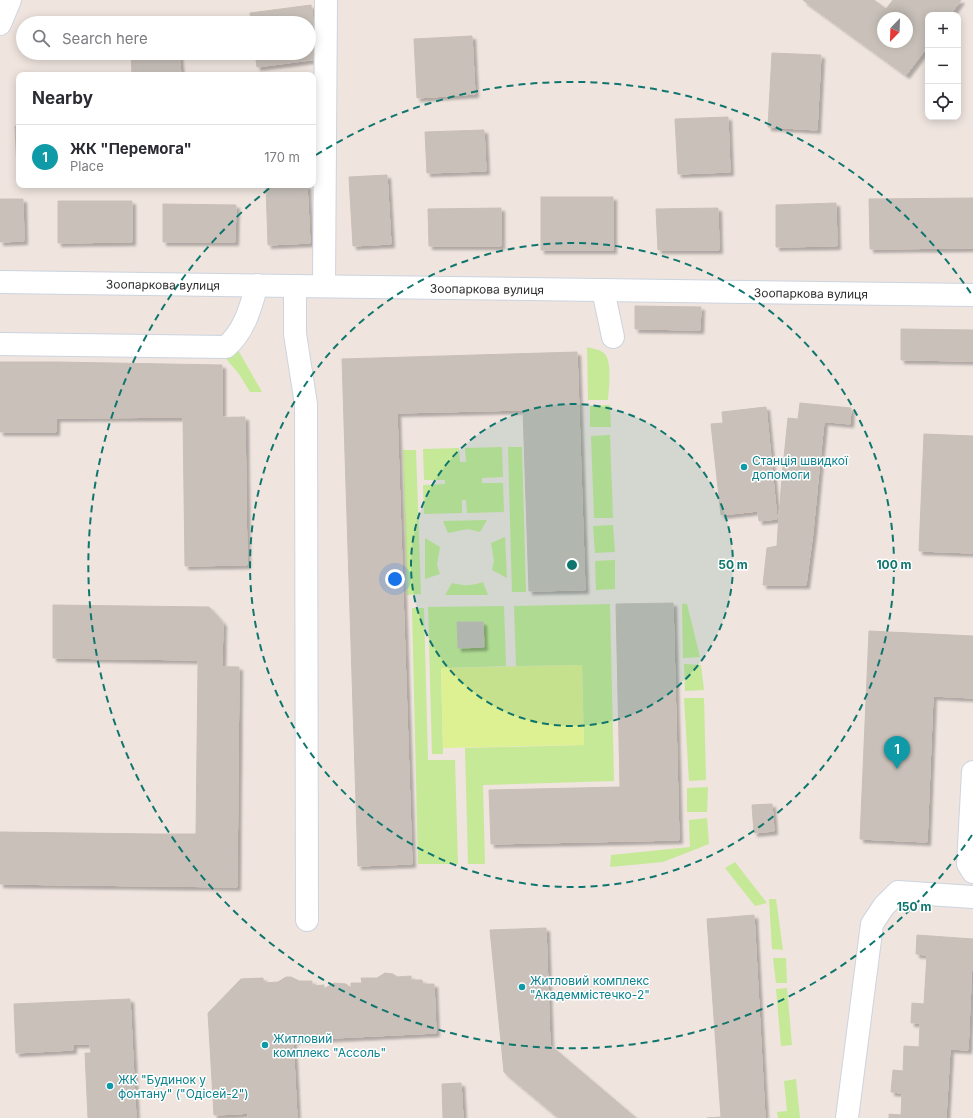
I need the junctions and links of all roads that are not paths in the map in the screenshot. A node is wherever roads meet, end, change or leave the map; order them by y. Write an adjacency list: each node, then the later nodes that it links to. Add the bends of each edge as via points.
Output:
1 (10, 0): 3 (street)
2 (326, 0): 7 (street)
3 (0, 24)
4 (0, 282): 5 (street, Зоопаркова вулиця)
5 (257, 285): 6 (street, Зоопаркова вулиця); 11 (street, via 246,320 235,339 226,347)
6 (295, 286): 7 (street, Зоопаркова вулиця); 15 (street, via 295,334 306,404)
7 (324, 286): 8 (street, Зоопаркова вулиця)
8 (603, 290): 9 (street, Зоопаркова вулиця); 10 (street)
9 (973, 295)
10 (613, 337)
11 (0, 344)
12 (973, 772): 13 (street, via 968,864)
13 (973, 872)
14 (973, 897): 16 (street, via 898,892 884,906 872,924)
15 (307, 920)
16 (847, 1118)

